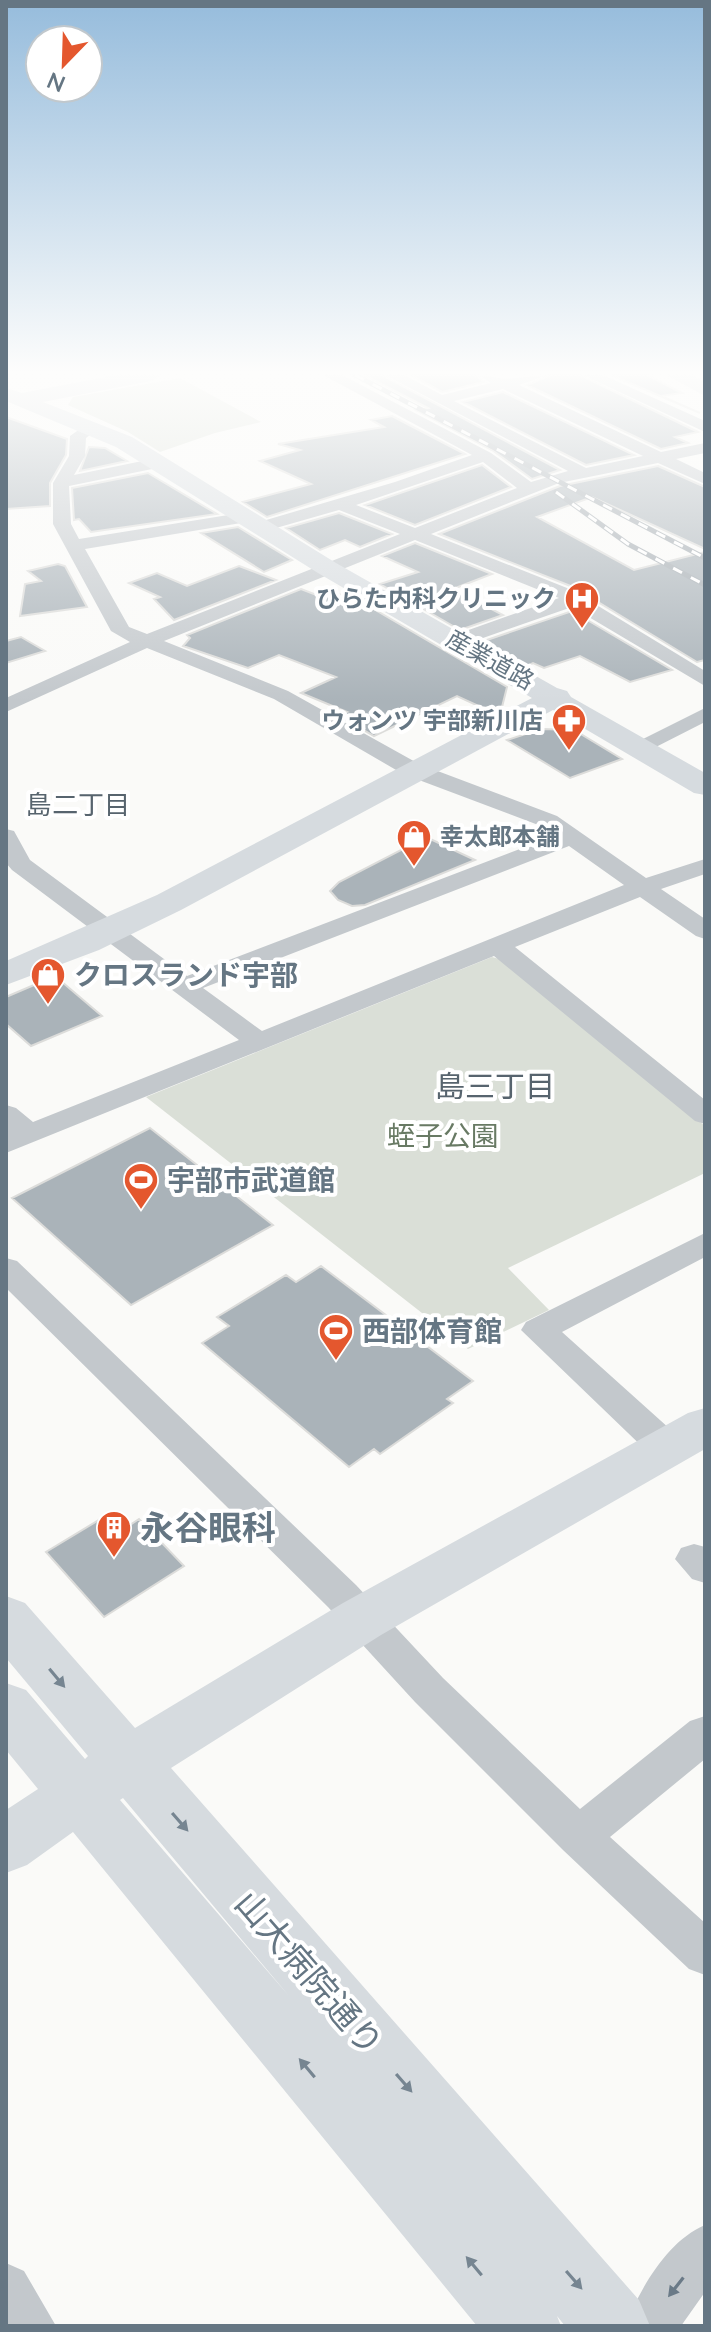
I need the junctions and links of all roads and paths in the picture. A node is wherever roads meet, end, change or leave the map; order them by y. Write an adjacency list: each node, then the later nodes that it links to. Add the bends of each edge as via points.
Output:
1 (61, 483): 10 (street, via 62,524)
2 (191, 484): 8 (street, 産業道路)
3 (404, 484): 7 (street)
4 (523, 484): 6 (street)
5 (548, 484): 6 (street)
6 (531, 490): 9 (street)
7 (342, 505): 8 (street); 9 (street)
8 (254, 522): 10 (street); 11 (street, 産業道路)
9 (418, 533): 11 (street); 12 (street, via 565,594)
10 (77, 545): 14 (street, via 116,625)
11 (327, 568): 13 (street, 産業道路); 14 (street)
12 (570, 601): 13 (street); 15 (street)
13 (456, 641): 16 (street, 産業道路)
14 (145, 642): 17 (street); 20 (street, via 281,695)
15 (705, 680)
16 (557, 697): 19 (street, 産業道路); 20 (street)
17 (6, 706)
18 (705, 714): 19 (street)
19 (640, 746): 21 (street, 産業道路)
20 (411, 769): 22 (street, via 549,821); 26 (street)
21 (705, 786)
22 (572, 837): 25 (street); 30 (street)
23 (8, 845): 26 (street, via 21,865)
24 (705, 866): 25 (street)
25 (642, 887): 27 (street); 28 (street)
26 (112, 931): 29 (street); 30 (street)
27 (705, 931)
28 (499, 947): 31 (street); 33 (street)
29 (6, 974)
30 (186, 985): 31 (street)
31 (261, 1043): 34 (street)
32 (6, 1114): 34 (street)
33 (705, 1115)
34 (17, 1139)
35 (705, 1244): 37 (street, via 538,1330)
36 (6, 1269): 39 (street)
37 (686, 1437): 39 (street)
38 (6, 1619): 42 (street, 山大病院通り, one-way to 42)
39 (362, 1619): 42 (street); 43 (street)
40 (6, 1708): 42 (street, 山大病院通り)
41 (705, 1734): 43 (street)
42 (103, 1779): 44 (street); 49 (street, 山大病院通り, one-way to 42); 50 (street, 山大病院通り, one-way to 50)
43 (578, 1836): 45 (street)
44 (6, 1845)
45 (705, 1953)
46 (705, 2251): 51 (street, one-way to 51)
47 (6, 2289): 48 (street)
48 (30, 2326)
49 (524, 2326)
50 (613, 2326)
51 (651, 2326)

